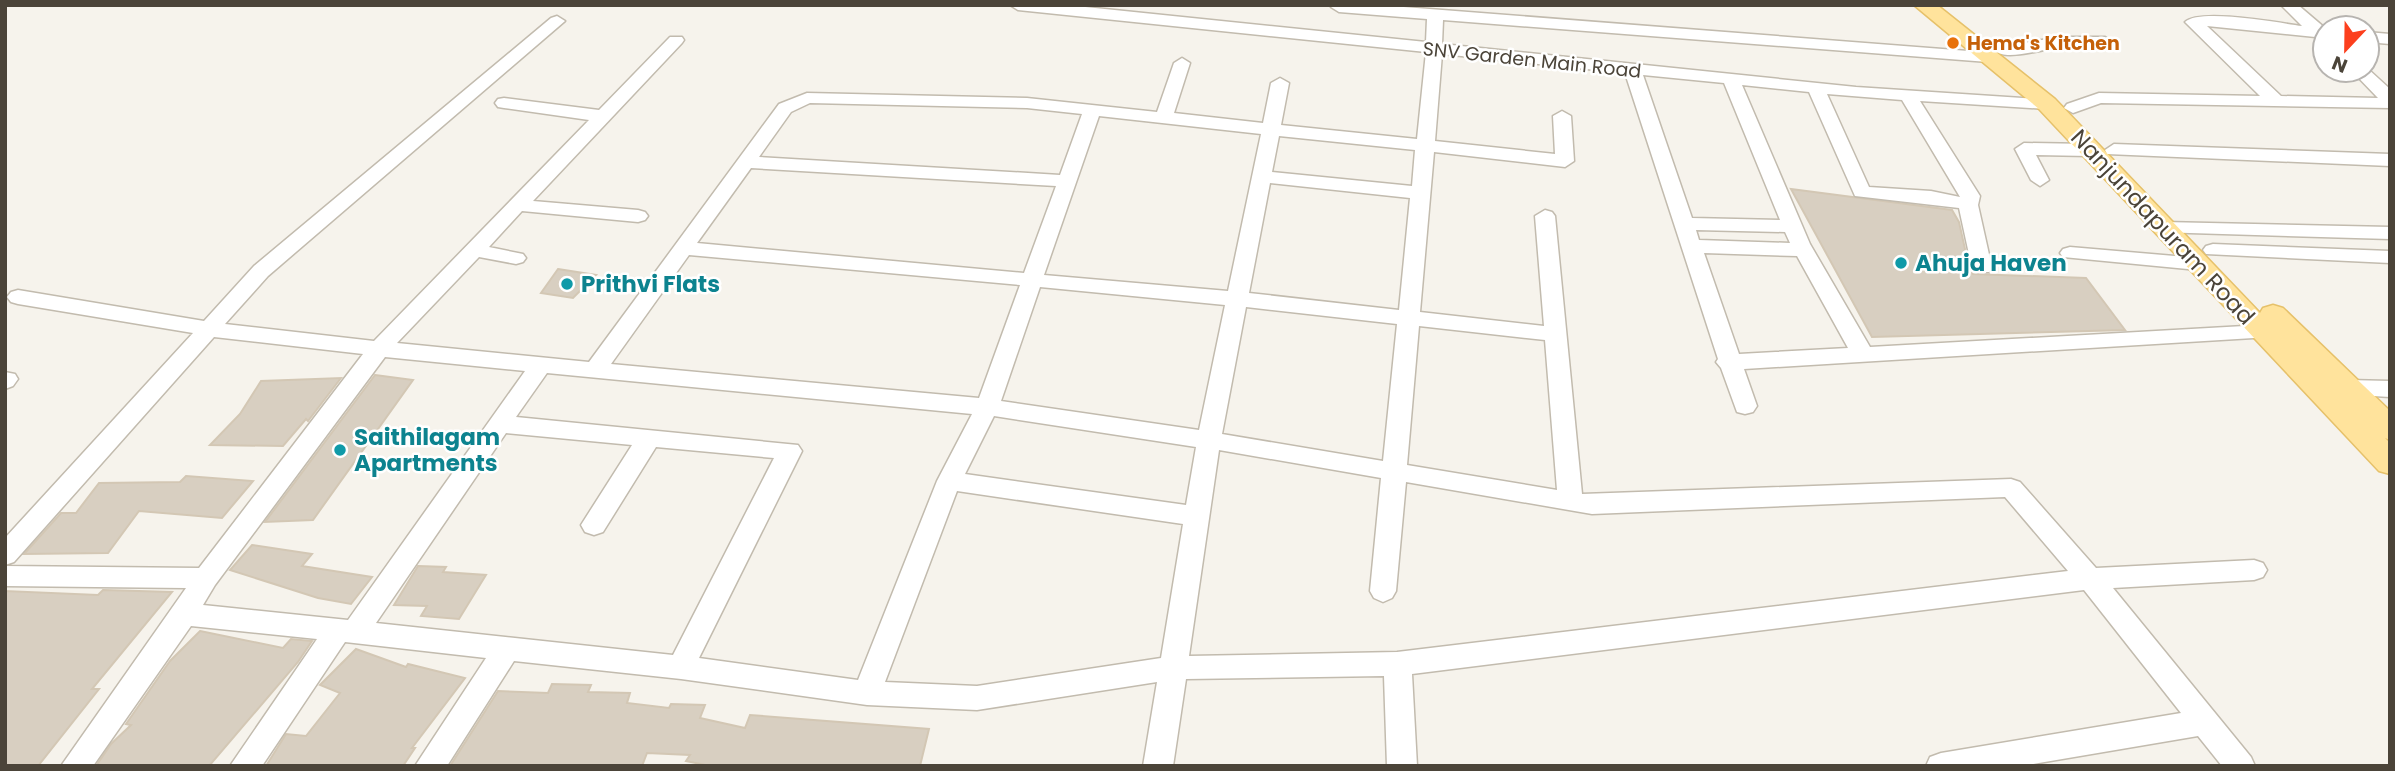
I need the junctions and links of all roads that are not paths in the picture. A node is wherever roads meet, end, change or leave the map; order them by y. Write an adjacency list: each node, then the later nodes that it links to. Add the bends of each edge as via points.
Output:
1 (1018, 5): 7 (street, SNV Garden Main Road)
2 (1206, 5): 10 (street)
3 (1924, 5): 16 (main road, Nanjundapuram Road)
4 (1944, 5): 16 (main road, Nanjundapuram Road)
5 (2289, 5): 11 (street)
6 (1339, 7): 8 (street)
7 (1092, 9): 10 (street, SNV Garden Main Road)
8 (1424, 11): 15 (street); 16 (street)
9 (557, 21): 63 (street, via 261,271)
10 (1198, 24): 15 (street, SNV Garden Main Road)
11 (2311, 24)
12 (2311, 34): 24 (street, via 2193,22)
13 (676, 40): 29 (street)
14 (2105, 42): 16 (street, via 2061,42)
15 (1434, 51): 18 (street, SNV Garden Main Road); 33 (street)
16 (1996, 54): 27 (main road, Nanjundapuram Road)
17 (1182, 63): 31 (street)
18 (1632, 69): 19 (street, SNV Garden Main Road); 45 (street)
19 (1731, 79): 22 (street, SNV Garden Main Road); 46 (street)
20 (1280, 83): 32 (street)
21 (2372, 84): 25 (street)
22 (1816, 88): 23 (street, SNV Garden Main Road); 41 (street, via 1862,192)
23 (1908, 96): 27 (street, SNV Garden Main Road); 41 (street, via 1970,195)
24 (2276, 101): 25 (street, SNV Garden Main Road); 27 (street, SNV Garden Main Road, via 2099,98)
25 (2390, 101)
26 (504, 103): 29 (street)
27 (2060, 106): 34 (main road, Nanjundapuram Road)
28 (1092, 110): 31 (street); 36 (street, via 1027,103 807,98 785,108); 39 (street)
29 (603, 116): 42 (street)
30 (1562, 116): 33 (street, via 1565,160)
31 (1164, 117): 32 (street)
32 (1271, 129): 33 (street); 37 (street)
33 (1424, 145): 40 (street)
34 (2102, 150): 35 (street); 38 (street, via 2024,149); 47 (main road, Nanjundapuram Road); 48 (main road, Nanjundapuram Road)
35 (2390, 160)
36 (744, 162): 39 (street); 51 (street)
37 (1262, 177): 40 (street); 61 (street)
38 (2040, 180)
39 (1067, 181): 59 (street)
40 (1419, 193): 62 (street)
41 (1968, 204): 58 (street)
42 (517, 205): 43 (street); 52 (street)
43 (638, 216)
44 (1545, 216): 65 (street)
45 (1682, 224): 46 (street); 50 (street)
46 (1792, 226): 53 (street)
47 (2164, 229): 48 (street); 55 (main road, Nanjundapuram Road)
48 (2192, 229): 49 (street); 55 (main road, Nanjundapuram Road)
49 (2390, 233)
50 (1690, 246): 53 (street); 68 (street)
51 (682, 248): 59 (street); 70 (street)
52 (475, 250): 57 (street); 66 (street)
53 (1803, 250): 67 (street)
54 (2070, 253): 55 (street)
55 (2205, 257): 56 (street); 64 (main road, Nanjundapuram Road); 71 (main road, Nanjundapuram Road)
56 (2390, 257)
57 (516, 258)
58 (1982, 268)
59 (1032, 279): 61 (street); 73 (street)
60 (18, 297): 63 (street)
61 (1237, 300): 62 (street); 78 (street)
62 (1408, 319): 65 (street); 80 (street)
63 (209, 329): 66 (street); 85 (street)
64 (2262, 332): 67 (street); 79 (main road, Nanjundapuram Road)
65 (1555, 334): 82 (street)
66 (379, 349): 69 (street); 88 (street)
67 (1863, 354): 68 (street)
68 (1727, 362): 74 (street)
69 (541, 365): 70 (street); 75 (street)
70 (594, 370): 73 (street)
71 (2348, 388): 72 (street); 76 (main road, Nanjundapuram Road)
72 (2390, 388)
73 (987, 407): 78 (street); 81 (street)
74 (1745, 407)
75 (499, 424): 77 (street); 92 (street)
76 (2390, 429)
77 (649, 438): 84 (street); 95 (street, via 790,451)
78 (1209, 440): 80 (street); 83 (street)
79 (2390, 463)
80 (1394, 471): 82 (street); 90 (street)
81 (949, 481): 83 (street); 97 (street)
82 (1570, 501): 89 (street, via 1592,505 2011,488)
83 (1197, 516): 96 (street)
84 (594, 525)
85 (5, 555)
86 (2254, 570): 89 (street)
87 (5, 576): 88 (street)
88 (206, 578): 91 (street)
89 (2090, 579): 94 (street); 98 (street)
90 (1383, 591)
91 (184, 614): 92 (street); 100 (street)
92 (348, 630): 93 (street); 101 (street)
93 (508, 648): 95 (street); 102 (street)
94 (1397, 664): 96 (street); 104 (street)
95 (681, 667): 97 (street)
96 (1174, 668): 97 (street, via 977,698); 103 (street)
97 (867, 693)
98 (2205, 722): 99 (street); 106 (street)
99 (2001, 761): 105 (street)
100 (76, 766)
101 (245, 766)
102 (430, 766)
103 (1158, 766)
104 (1402, 766)
105 (1941, 766)
106 (2240, 766)

